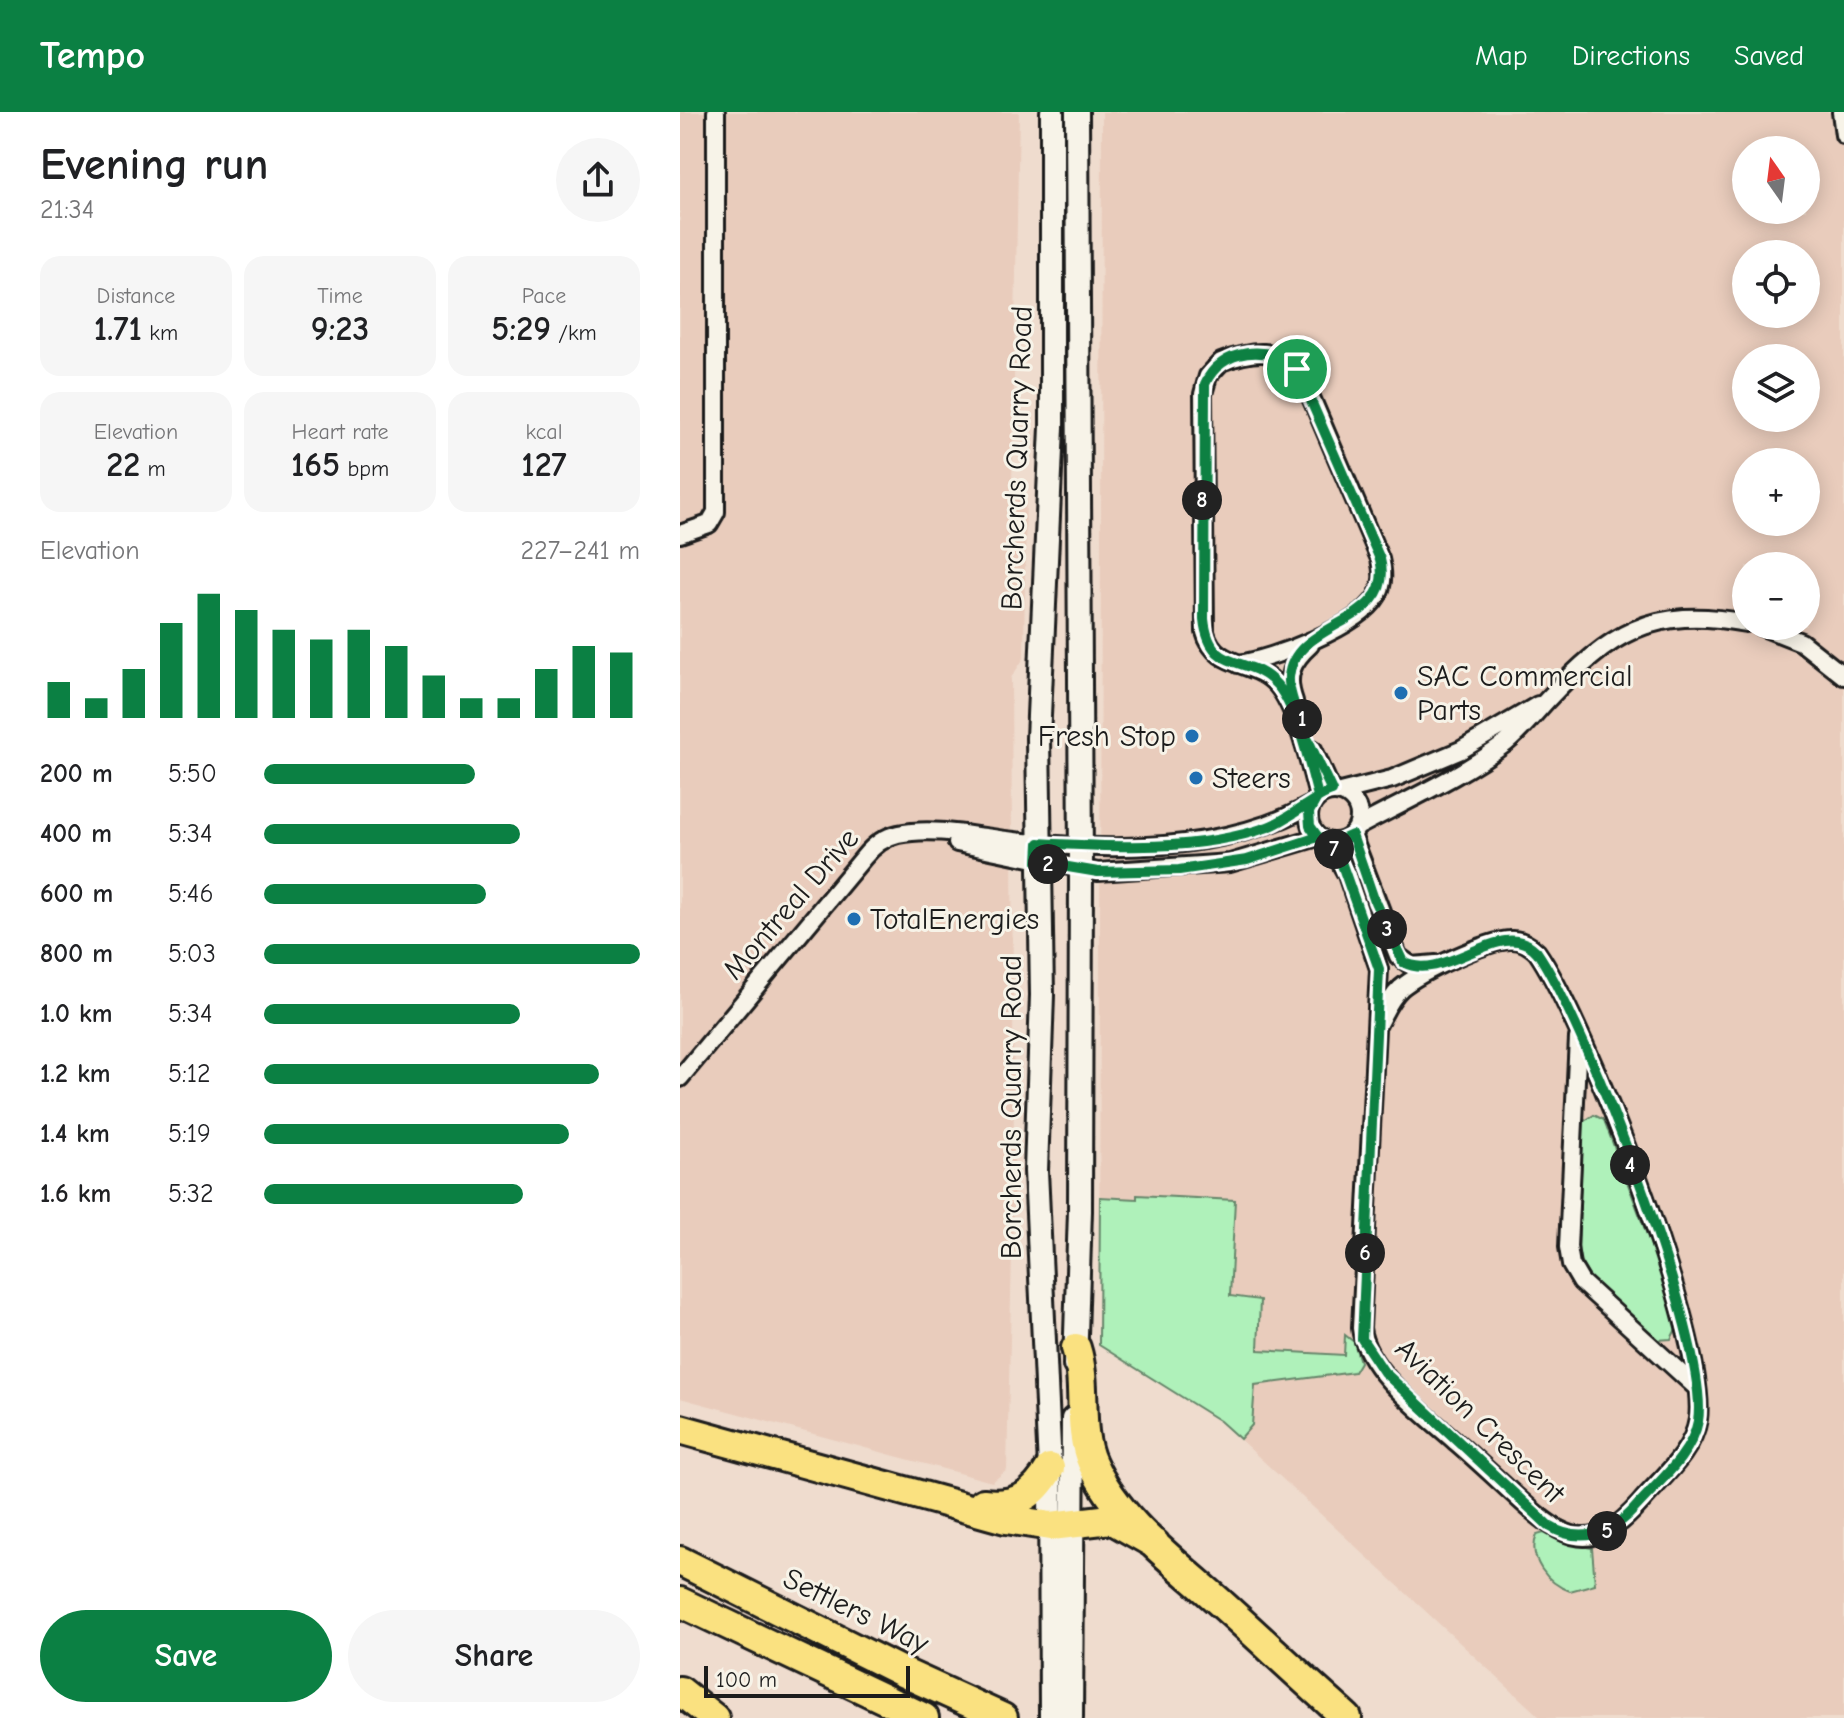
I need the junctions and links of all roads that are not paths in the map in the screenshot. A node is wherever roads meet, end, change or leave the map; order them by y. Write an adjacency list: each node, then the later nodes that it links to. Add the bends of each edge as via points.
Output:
1 (716, 112): 6 (street, via 716,512 709,524)
2 (1052, 112): 17 (main road, Borcherds Quarry Road, via 1052,427 1042,621)
3 (1077, 112): 16 (main road, Borcherds Quarry Road)
4 (1841, 112): 5 (street)
5 (1844, 135)
6 (680, 534)
7 (1732, 622): 12 (street, via 1689,618 1634,629 1607,642)
8 (1317, 638): 10 (street, via 1272,658); 10 (street, via 1376,597 1382,580 1380,559 1297,369 1269,352 1231,358 1214,368 1203,394 1204,619 1213,650); 13 (street, via 1295,661 1289,679)
9 (1796, 640): 11 (street)
10 (1238, 664): 13 (street, via 1269,677 1282,691)
11 (1844, 676)
12 (1547, 700): 13 (street, via 1461,750 1392,779); 14 (street, via 1489,755)
13 (1325, 796): 14 (street, via 1357,805); 15 (street, via 1309,819); 16 (street, via 1266,827 1217,838)
14 (1354, 831): 15 (street, via 1342,841); 19 (street, Aviation Crescent, via 1398,956 1412,966)
15 (1324, 839): 18 (street, via 1216,865); 20 (street, Aviation Crescent, via 1347,875 1378,962)
16 (1081, 845): 17 (street); 18 (main road, Borcherds Quarry Road)
17 (1039, 852): 18 (street); 22 (street, Montreal Drive, via 929,833 899,834 871,848); 26 (main road, Borcherds Quarry Road, via 1042,995 1036,1171)
18 (1081, 869): 23 (main road, Borcherds Quarry Road)
19 (1450, 962): 20 (street, Aviation Crescent, via 1402,987); 21 (street, Aviation Crescent, via 1500,941 1532,946)
20 (1378, 1024): 24 (street, Aviation Crescent, via 1361,1328 1366,1349 1384,1372 1549,1526 1581,1537 1610,1530 1628,1516 1685,1451 1698,1422)
21 (1577, 1033): 24 (street, Aviation Crescent, via 1671,1276); 24 (street, Aviation Crescent, via 1571,1265 1581,1282)
22 (680, 1078)
23 (1076, 1348): 28 (main road, Borcherds Quarry Road); 29 (highway, via 1084,1435 1092,1463 1119,1506)
24 (1697, 1388)
25 (680, 1429): 27 (highway)
26 (1050, 1468): 27 (highway, via 1040,1485 1013,1504); 28 (main road, Borcherds Quarry Road)
27 (923, 1494): 28 (highway, via 1006,1519)
28 (1061, 1526): 29 (highway, via 1111,1519); 36 (main road, Borcherds Quarry Road); 37 (main road, Borcherds Quarry Road)
29 (1155, 1544): 38 (highway)
30 (680, 1561): 35 (highway, Settlers Way)
31 (680, 1602): 34 (highway)
32 (680, 1691): 33 (highway)
33 (714, 1718)
34 (924, 1718)
35 (1003, 1718)
36 (1051, 1718)
37 (1071, 1718)
38 (1347, 1718)

